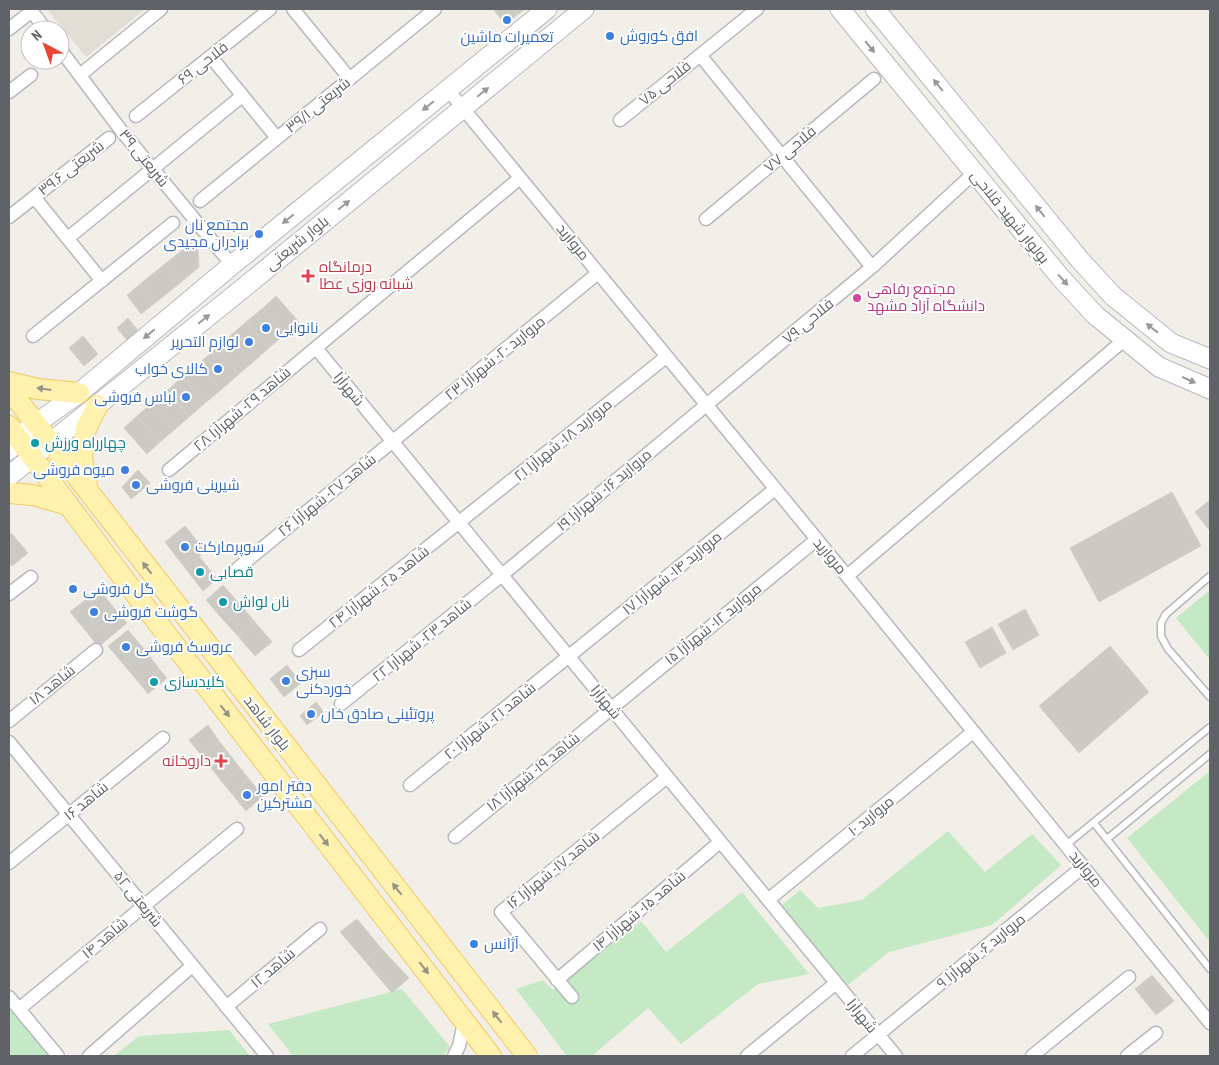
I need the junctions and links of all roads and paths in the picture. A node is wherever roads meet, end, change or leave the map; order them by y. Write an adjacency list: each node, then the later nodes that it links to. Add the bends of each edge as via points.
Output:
1 (161, 9): 17 (street)
2 (270, 9): 14 (street, فلاحی ۶۹)
3 (293, 9): 18 (street)
4 (435, 9): 18 (street, شریعتی ۳۹/۱)
5 (547, 9): 20 (main road, بلوار شریعتی)
6 (584, 9): 23 (main road, بلوار شریعتی, one-way to 6)
7 (757, 9): 13 (street, فلاحی ۷۵)
8 (840, 9): 11 (main road, بولوار شهید فلاحی)
9 (875, 9): 11 (main road); 46 (main road, بولوار شهید فلاحی, one-way to 9, via 1171,343 1113,296)
10 (31, 10): 12 (street)
11 (853, 26): 30 (main road, بولوار شهید فلاحی, one-way to 30)
12 (9, 29)
13 (700, 55): 25 (street, فلاحی ۷۵); 28 (street)
14 (211, 57): 22 (street); 24 (street, فلاحی ۶۹)
15 (70, 62): 17 (street, شریعتی ۳۹)
16 (31, 75): 21 (street)
17 (80, 75): 29 (street, شریعتی ۳۹)
18 (350, 79): 27 (street, شریعتی ۳۹/۱)
19 (874, 79): 28 (street, فلاحی ۷۷)
20 (448, 90): 23 (street, مروارید); 38 (main road, بلوار شریعتی, one-way to 38)
21 (9, 92)
22 (242, 96): 27 (street); 29 (street)
23 (463, 108): 31 (street, مروارید); 51 (main road, بلوار شریعتی, one-way to 23)
24 (136, 116)
25 (620, 120)
26 (109, 138): 32 (street, شریعتی ۳۹.۶)
27 (277, 138): 33 (street, شریعتی ۳۹/۱)
28 (782, 156): 35 (street, فلاحی ۷۷); 39 (street)
29 (153, 169): 37 (street); 38 (street, شریعتی ۳۹)
30 (974, 173): 39 (street, فلاحی ۷۹); 43 (main road, بولوار شهید فلاحی, one-way to 43, via 1060,277 1095,315)
31 (520, 178): 40 (street, مروارید); 44 (street, شاهد ۲۹- شهرآرا ۲۸)
32 (34, 197): 34 (street, شریعتی ۳۹.۶); 37 (street)
33 (200, 201)
34 (9, 217)
35 (706, 219)
36 (173, 223): 41 (street)
37 (68, 238): 41 (street)
38 (232, 265): 50 (main road, بلوار شریعتی, one-way to 50)
39 (872, 267): 52 (street, فلاحی ۷۹)
40 (598, 274): 45 (street, مروارید); 56 (street, مروارید ۲۰- شهرآرا ۲۳)
41 (102, 281): 42 (street)
42 (33, 336)
43 (1124, 340): 49 (main road, بولوار شهید فلاحی, one-way to 49, via 1159,367); 68 (street)
44 (316, 348): 56 (street, شهرآرا); 58 (street, شاهد ۲۹- شهرآرا ۲۸)
45 (666, 357): 52 (street, مروارید); 64 (street, مروارید ۱۸- شهرآرا ۲۱)
46 (1210, 359)
47 (9, 382): 50 (main road, one-way to 47)
48 (9, 389): 53 (main road, بلوار شاهد)
49 (1210, 390)
50 (79, 393): 53 (main road, بلوار شریعتی)
51 (98, 405): 55 (main road, بلوار شریعتی); 61 (main road, via 86,428 82,457)
52 (706, 406): 60 (street, مروارید); 67 (street, مروارید ۱۶- شهرآرا ۱۹)
53 (36, 423): 54 (main road, بلوار شریعتی); 55 (main road, بلوار شاهد)
54 (12, 438): 57 (main road, بلوار شاهد)
55 (51, 442): 57 (main road, بلوار شریعتی); 61 (main road, بلوار شاهد)
56 (393, 442): 64 (street, شهرآرا); 66 (street, شاهد ۲۷- شهرآرا ۲۶)
57 (33, 456): 59 (main road, بلوار شریعتی); 63 (main road, بلوار شاهد)
58 (169, 470)
59 (9, 476)
60 (775, 489): 65 (street, مروارید); 74 (street, مروارید ۱۴- شهرآرا ۱۷)
61 (88, 491): 116 (main road, بلوار شاهد, one-way to 61)
62 (9, 493): 63 (main road, via 33,495)
63 (68, 505): 107 (main road, بلوار شاهد, one-way to 107)
64 (459, 523): 67 (street, شهرآرا); 73 (street, شاهد ۲۵- شهرآرا ۲۴)
65 (816, 540): 68 (street, مروارید); 77 (street, مروارید ۱۲- شهرآرا ۱۵)
66 (238, 568)
67 (502, 575): 74 (street, شهرآرا); 76 (street, شاهد ۲۳- شهرآرا ۲۲)
68 (847, 576): 80 (street, مروارید)
69 (1210, 576): 75 (lane, via 1166,614 1161,623 1161,636 1168,649)
70 (30, 577): 71 (street)
71 (9, 594)
72 (96, 650): 78 (street, شاهد ۱۸)
73 (299, 650)
74 (569, 658): 77 (street, شهرآرا); 85 (street, شاهد ۲۱- شهرآرا ۲۰)
75 (1210, 697)
76 (341, 704)
77 (611, 708): 84 (street, شهرآرا); 89 (street, شاهد ۱۹- شهرآرا ۱۸)
78 (9, 721)
79 (1210, 727): 87 (lane)
80 (974, 732): 92 (street, مروارید); 95 (street, مروارید ۱۰)
81 (163, 738): 86 (street, شاهد ۱۶)
82 (9, 742): 86 (street, شریعتی ۵۲)
83 (1210, 754): 90 (lane)
84 (667, 777): 91 (street, شهرآرا); 101 (street, شاهد ۱۷- شهرآرا ۱۶, via 501,912)
85 (410, 786)
86 (68, 815): 93 (street, شاهد ۱۶); 96 (street, شریعتی ۵۲)
87 (1094, 823): 90 (lane); 92 (lane)
88 (237, 829): 96 (street, شاهد ۱۴)
89 (454, 836)
90 (1107, 839): 99 (lane)
91 (720, 842): 95 (street, شهرآرا); 101 (street, شاهد ۱۵- شهرآرا ۱۴)
92 (1066, 845): 94 (street, مروارید)
93 (9, 863)
94 (1084, 866): 108 (street, مروارید); 110 (street, مروارید ۶- شهرآرا ۹)
95 (768, 900): 102 (street, شهرآرا)
96 (144, 906): 98 (street, شریعتی ۵۲); 106 (street, شاهد ۱۴)
97 (320, 929): 105 (street, شاهد ۱۲)
98 (192, 966): 105 (street, شریعتی ۵۲); 112 (street)
99 (1210, 969)
100 (1129, 977): 120 (street)
101 (557, 980): 104 (street, شاهد ۱۷- شهرآرا ۱۶)
102 (836, 983): 110 (street, شهرآرا); 117 (street)
103 (9, 997): 106 (street)
104 (572, 997)
105 (226, 1007): 113 (street, شریعتی ۵۲)
106 (19, 1009): 111 (street)
107 (464, 1023): 114 (street); 115 (main road, بلوار شاهد)
108 (1210, 1023)
109 (1156, 1033): 121 (street)
110 (878, 1035): 118 (street, مروارید ۶- شهرآرا ۹); 119 (street, شهرآرا)
111 (58, 1056)
112 (89, 1056)
113 (267, 1056)
114 (454, 1056)
115 (491, 1056)
116 (527, 1056)
117 (747, 1056)
118 (852, 1056)
119 (896, 1056)
120 (1032, 1056)
121 (1127, 1056)

